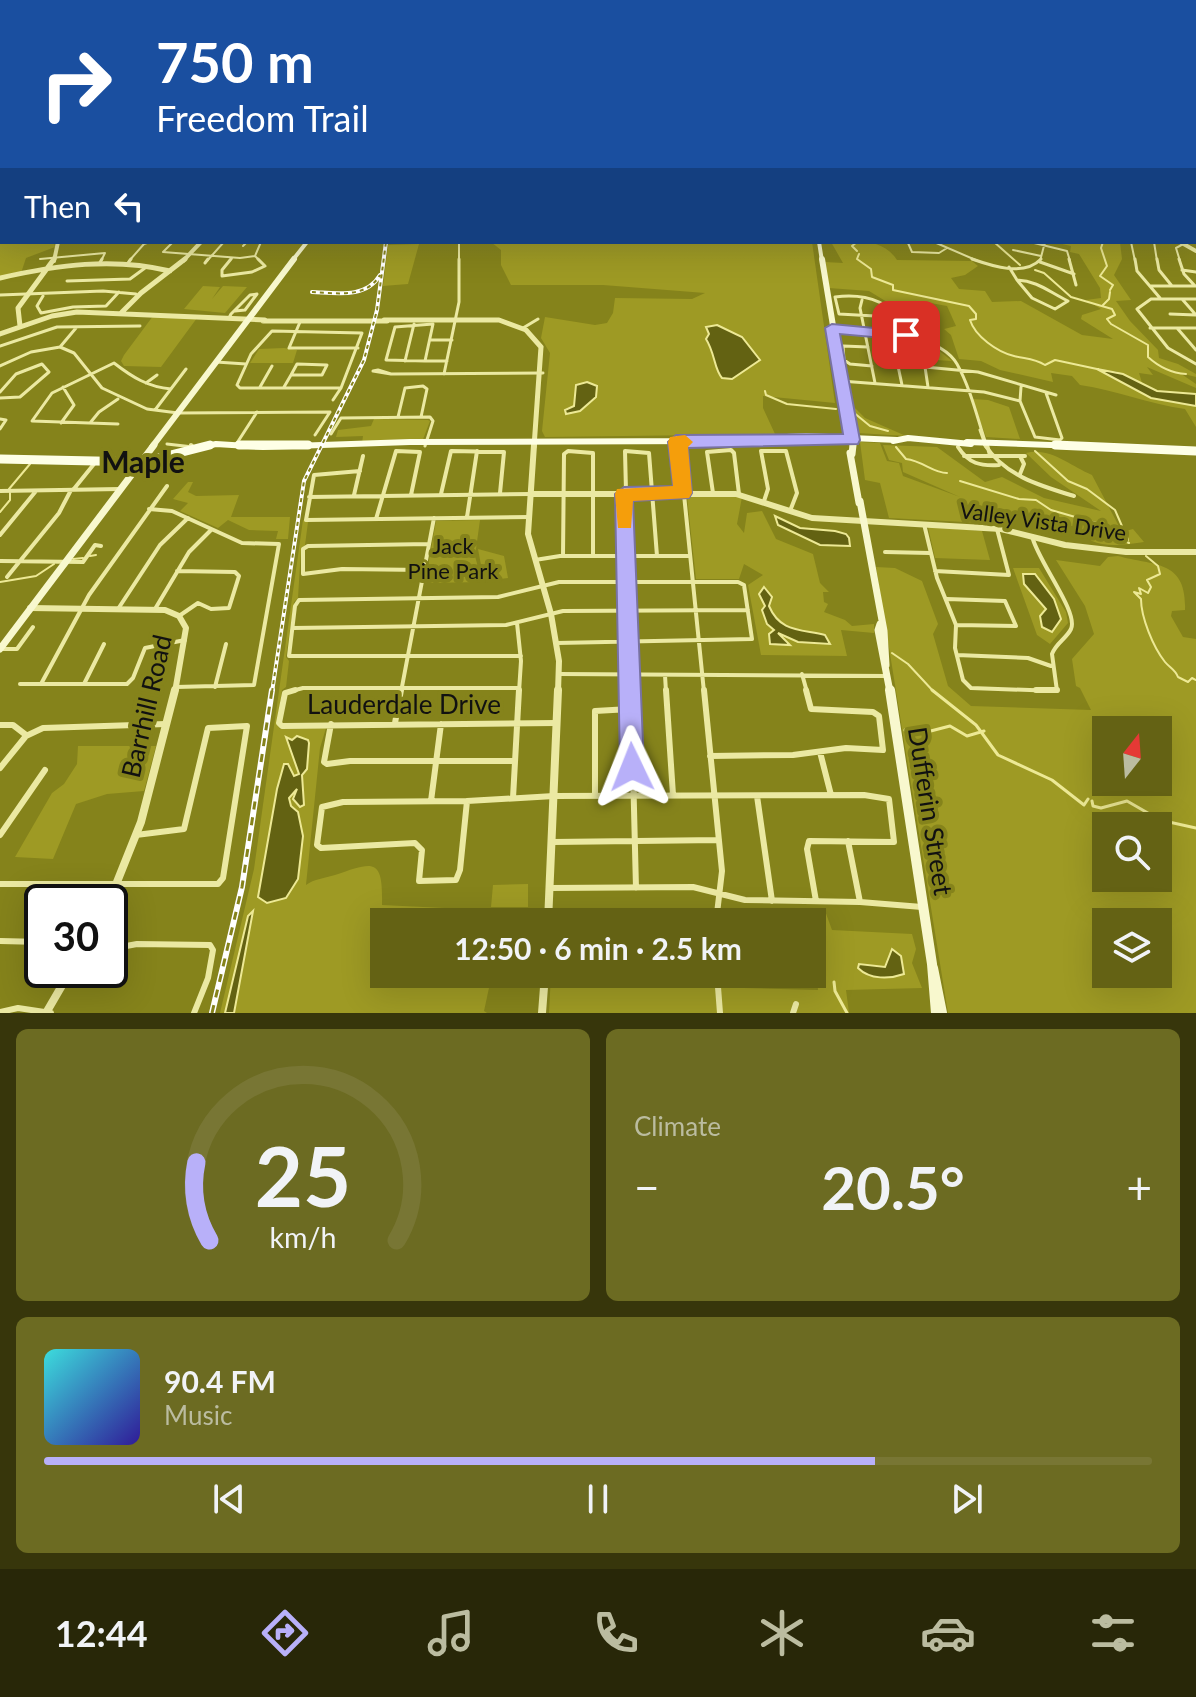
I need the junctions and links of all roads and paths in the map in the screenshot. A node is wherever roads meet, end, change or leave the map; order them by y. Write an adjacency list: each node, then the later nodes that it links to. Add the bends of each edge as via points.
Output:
1 (58, 244): 20 (street)
2 (142, 244): 28 (street)
3 (171, 244): 21 (street, via 163,252)
4 (200, 244): 21 (street)
5 (222, 244): 24 (street)
6 (246, 244): 17 (street)
7 (259, 244): 22 (street)
8 (305, 244): 51 (main road)
9 (459, 244): 65 (street)
10 (819, 244): 73 (main road, Dufferin Street)
11 (908, 244): 18 (street, via 912,252 940,253)
12 (938, 244): 18 (street)
13 (1045, 244): 23 (street); 37 (street, via 1067,251)
14 (1131, 244): 43 (street, via 1137,271)
15 (1154, 244): 44 (street, via 1159,270)
16 (1182, 244): 34 (street, via 1176,248)
17 (243, 246)
18 (947, 248): 32 (street, via 988,265)
19 (1013, 250): 23 (street)
20 (56, 256): 26 (street); 30 (street, via 105,253); 33 (street)
21 (191, 256): 24 (street); 35 (street)
22 (255, 256): 25 (street); 25 (street, via 265,266 222,276)
23 (1041, 256): 27 (street)
24 (212, 257): 25 (street); 29 (street)
25 (232, 258)
26 (40, 259)
27 (1040, 262): 32 (street, via 1031,268); 37 (street)
28 (128, 263): 30 (street); 31 (street)
29 (205, 263)
30 (99, 264): 33 (street)
31 (149, 265): 35 (street); 39 (street, via 130,279)
32 (1009, 267): 40 (street)
33 (49, 270): 38 (street); 52 (street)
34 (1182, 270): 36 (street); 45 (street)
35 (170, 271): 49 (street)
36 (1196, 272)
37 (1074, 274): 42 (street)
38 (0, 278)
39 (92, 279): 41 (street); 47 (street)
40 (1016, 280): 40 (street, via 1024,294 1055,309 1068,301 1036,281)
41 (67, 281)
42 (1076, 285)
43 (1150, 286): 44 (street); 55 (street)
44 (1172, 286): 45 (street)
45 (1195, 286)
46 (8, 289): 50 (street)
47 (86, 292): 48 (street); 53 (street)
48 (119, 292): 49 (street); 53 (street, via 108,305 40,313 37,306)
49 (136, 294): 58 (street)
50 (0, 295): 52 (street)
51 (267, 295): 63 (street, via 250,295); 64 (main road)
52 (26, 296): 53 (street); 68 (street, via 17,311)
53 (44, 296)
54 (863, 299): 60 (street); 60 (street, via 834,299 837,313); 81 (street, via 894,308)
55 (1160, 299): 56 (street); 74 (street, via 1137,307)
56 (1182, 299): 57 (street); 61 (street)
57 (1196, 299)
58 (122, 312): 63 (street); 68 (street, via 77,312)
59 (1170, 314): 61 (street)
60 (861, 315): 62 (street); 78 (street)
61 (1196, 315)
62 (875, 316)
63 (229, 318): 64 (street)
64 (249, 319): 67 (street); 92 (main road)
65 (456, 319): 67 (street); 72 (street, via 496,320); 83 (street)
66 (538, 319): 72 (street)
67 (300, 320): 77 (street)
68 (19, 324): 80 (street)
69 (414, 324): 82 (street, via 433,324); 89 (street); 89 (street, via 395,327 385,359)
70 (140, 326): 71 (street)
71 (77, 327): 84 (street, via 53,328); 85 (street)
72 (523, 328): 100 (street, via 541,347)
73 (832, 328): 78 (street); 106 (main road, Dufferin Street)
74 (1150, 328): 75 (street); 93 (street, via 1172,351)
75 (1177, 328): 76 (street); 88 (street)
76 (1196, 328)
77 (296, 330): 87 (street, via 361,332); 87 (street, via 289,348); 95 (street, via 272,331)
78 (865, 331): 79 (street); 86 (street)
79 (891, 333): 81 (street); 109 (street)
80 (0, 334)
81 (906, 335): 99 (street, via 940,347)
82 (430, 340): 83 (street); 90 (street)
83 (452, 340): 91 (street)
84 (0, 346)
85 (60, 347): 94 (street); 101 (street, via 74,353)
86 (868, 347): 97 (street); 97 (street, via 842,346 844,360)
87 (358, 348): 115 (street)
88 (1196, 350)
89 (405, 361): 90 (street)
90 (425, 361): 91 (street)
91 (447, 361): 103 (street)
92 (216, 362): 95 (street); 127 (main road)
93 (1195, 362)
94 (1, 363)
95 (246, 364): 111 (street, via 237,386)
96 (272, 366): 111 (street)
97 (872, 366): 108 (street)
98 (186, 369): 116 (street)
99 (959, 370): 113 (street, via 923,367); 114 (street); 117 (street)
100 (541, 373): 103 (street); 139 (street)
101 (91, 374): 107 (street, via 117,363); 110 (street); 122 (street)
102 (391, 374): 103 (street)
103 (444, 374)
104 (157, 375): 107 (street)
105 (289, 375): 105 (street, via 322,375 327,365 297,364); 112 (street)
106 (840, 381): 108 (street); 137 (main road, Dufferin Street)
107 (146, 383): 116 (street)
108 (875, 383): 109 (street)
109 (902, 385): 113 (street)
110 (63, 387): 131 (street, via 74,405); 131 (street, via 48,396 32,421)
111 (260, 387): 112 (street)
112 (284, 387): 115 (street)
113 (928, 387): 117 (street)
114 (1021, 387): 119 (street); 124 (street)
115 (341, 388): 123 (street)
116 (171, 389): 125 (street)
117 (965, 390): 124 (street); 140 (street)
118 (0, 392): 121 (street, via 24,369 40,364 49,372 20,397)
119 (1046, 393): 120 (street); 124 (street, via 1060,440 1035,437)
120 (1056, 395)
121 (0, 398)
122 (120, 398): 125 (street); 132 (street)
123 (333, 400)
124 (1020, 401)
125 (155, 410): 127 (street)
126 (257, 412): 127 (street); 136 (street, via 330,412); 143 (street)
127 (178, 413): 152 (main road)
128 (398, 417): 129 (street); 129 (street, via 405,389 416,386 427,388); 135 (street, via 341,418)
129 (421, 417): 142 (street, via 433,419)
130 (0, 419): 134 (street, via 6,420)
131 (61, 423): 132 (street)
132 (90, 423): 133 (street)
133 (118, 424)
134 (0, 429)
135 (331, 434)
136 (315, 435)
137 (850, 438): 138 (main road); 140 (main road); 186 (main road, Dufferin Street)
138 (676, 442): 139 (main road); 164 (street)
139 (535, 443): 142 (main road); 168 (street)
140 (985, 443): 147 (main road); 148 (street)
141 (167, 444): 145 (street)
142 (426, 444): 143 (main road)
143 (235, 445): 145 (main road)
144 (958, 447): 150 (street)
145 (194, 448): 152 (main road, via 163,459)
146 (477, 451): 162 (street, via 504,453); 166 (street, via 448,452); 167 (street)
147 (1196, 451)
148 (990, 455): 150 (street); 154 (street); 156 (street, via 1022,456)
149 (363, 456): 155 (street)
150 (964, 456): 154 (street, via 980,467)
151 (0, 459): 153 (main road)
152 (142, 459): 153 (main road); 158 (main road)
153 (96, 460): 159 (street)
154 (999, 465): 156 (street)
155 (360, 471): 173 (street); 177 (street, via 316,474)
156 (1020, 474): 176 (street)
157 (167, 486): 179 (street)
158 (120, 489): 159 (street); 205 (main road)
159 (72, 490): 161 (street); 204 (street)
160 (0, 491): 161 (street)
161 (36, 491): 190 (street)
162 (500, 493): 167 (street); 168 (street)
163 (653, 493): 164 (street, Valley Vista Drive); 171 (street, Valley Vista Drive); 171 (street, via 649,452 625,451); 200 (street)
164 (683, 493): 165 (street, Valley Vista Drive); 201 (street)
165 (713, 493): 172 (street, Valley Vista Drive); 172 (street, via 707,452 729,450 734,453)
166 (441, 494): 167 (street); 175 (street)
167 (470, 494): 181 (street)
168 (531, 494): 169 (street, Valley Vista Drive); 182 (street)
169 (563, 494): 170 (street, Valley Vista Drive); 170 (street, via 567,451 593,453); 197 (street)
170 (593, 494): 171 (street, Valley Vista Drive); 198 (street)
171 (624, 494): 199 (street)
172 (739, 494): 178 (street, Valley Vista Drive)
173 (354, 495): 174 (street); 177 (street)
174 (382, 495): 175 (street); 175 (street, via 394,452 419,451); 185 (street)
175 (411, 495)
176 (1074, 496)
177 (309, 497): 185 (street, via 308,521)
178 (764, 501): 180 (street, Valley Vista Drive); 180 (street, via 768,488 761,451 786,451 797,493)
179 (149, 509): 183 (street); 216 (street)
180 (790, 511): 186 (street, Valley Vista Drive)
181 (467, 517): 182 (street); 184 (street)
182 (530, 517): 202 (street)
183 (188, 518): 188 (street); 217 (street, via 160,545)
184 (434, 518): 185 (street); 192 (street)
185 (376, 519)
186 (864, 521): 187 (street, Valley Vista Drive); 240 (main road, Dufferin Street)
187 (924, 524): 189 (street, Valley Vista Drive); 196 (street)
188 (212, 529): 207 (street); 250 (street, via 242,543 279,544 254,685)
189 (997, 529): 191 (street, Valley Vista Drive); 208 (street, via 1009,575)
190 (0, 535)
191 (1032, 536): 195 (street, Valley Vista Drive, via 1126,552); 239 (street, via 1036,559 1073,622 1054,648)
192 (429, 544): 206 (street); 206 (street, via 308,546 301,570)
193 (101, 546): 205 (street, via 95,545 83,562)
194 (885, 552): 196 (street)
195 (1196, 552)
196 (930, 553): 208 (street)
197 (563, 556): 198 (street); 202 (street)
198 (593, 556): 199 (street)
199 (626, 556): 200 (street); 211 (street)
200 (657, 556): 201 (street)
201 (689, 556): 210 (street)
202 (535, 560): 212 (street)
203 (0, 561): 204 (street)
204 (20, 562): 205 (street); 209 (street)
205 (66, 562): 215 (main road)
206 (424, 570): 213 (street)
207 (177, 571): 218 (street); 223 (street, via 239,576 229,608 198,603)
208 (935, 571): 214 (street)
209 (7, 577)
210 (692, 582): 211 (street); 219 (street); 220 (street, via 741,582)
211 (627, 583): 212 (street); 221 (street)
212 (542, 585): 213 (street, via 498,597); 222 (street)
213 (419, 597): 226 (street); 228 (street, via 299,600)
214 (947, 599): 225 (street); 225 (street, via 1005,601 1016,626)
215 (30, 608): 216 (street, Barrhill Road); 235 (main road)
216 (82, 609): 217 (street, Barrhill Road); 247 (street)
217 (118, 609): 218 (street, Barrhill Road)
218 (155, 609): 223 (street, Barrhill Road)
219 (695, 610): 220 (street); 221 (street); 231 (street)
220 (748, 610): 231 (street, via 752,639)
221 (628, 611): 222 (street); 230 (street)
222 (551, 614): 224 (street); 234 (street)
223 (179, 616): 229 (street, Barrhill Road)
224 (517, 623): 226 (street); 238 (street)
225 (956, 625): 236 (street)
226 (414, 626): 228 (street); 237 (street)
227 (33, 627): 235 (street, via 17,649)
228 (293, 628): 237 (street, via 293,659)
229 (186, 639): 248 (street, via 145,648 127,684); 249 (street, Barrhill Road)
230 (629, 640): 231 (street); 234 (street); 243 (street)
231 (698, 640): 245 (street)
232 (104, 644): 248 (street)
233 (226, 644): 250 (street)
234 (556, 644): 241 (street)
235 (0, 649)
236 (957, 655): 239 (street, via 1028,658); 239 (street, via 964,683 971,688 1056,691)
237 (408, 656): 238 (street); 252 (street)
238 (521, 656): 251 (street)
239 (1051, 666)
240 (887, 671): 242 (street); 294 (main road, Dufferin Street)
241 (559, 674): 243 (street); 256 (street)
242 (802, 674): 245 (street); 262 (street, via 811,709 873,712 880,719 885,747 881,752)
243 (629, 675): 244 (street); 253 (street)
244 (665, 675): 245 (street); 268 (street)
245 (702, 675): 263 (street)
246 (20, 684): 247 (street)
247 (41, 684): 248 (street)
248 (84, 684)
249 (176, 687): 250 (street); 257 (street, Barrhill Road)
250 (215, 687)
251 (519, 688): 252 (street, Lauderdale Drive); 255 (street)
252 (402, 689): 254 (street); 258 (street, Lauderdale Drive, via 303,688 285,693 282,726)
253 (630, 709): 271 (street, via 595,711); 272 (street)
254 (395, 723): 258 (street, Lauderdale Drive); 259 (street, Lauderdale Drive)
255 (517, 723): 256 (street, Lauderdale Drive); 259 (street, Lauderdale Drive); 265 (street)
256 (556, 723): 270 (street)
257 (166, 724): 261 (street, via 51,726); 279 (street, Barrhill Road)
258 (331, 724): 264 (street, via 327,764)
259 (441, 724): 264 (street)
260 (0, 725): 261 (street, via 13,725)
261 (26, 736): 266 (street)
262 (820, 752): 263 (street); 269 (street)
263 (710, 756): 273 (street)
264 (436, 761): 265 (street); 276 (street)
265 (514, 761): 275 (street)
266 (0, 768)
267 (45, 770): 278 (street)
268 (673, 795): 272 (street); 273 (street)
269 (831, 795): 274 (street); 282 (street, via 881,796 890,802 894,842)
270 (554, 796): 271 (street); 275 (street); 283 (street)
271 (595, 796): 272 (street)
272 (633, 796): 281 (street)
273 (714, 796): 274 (street); 280 (street)
274 (757, 796): 291 (street)
275 (513, 798): 277 (street)
276 (431, 801): 277 (street); 277 (street, via 326,805 320,812 317,845 415,843 422,850 419,881 451,882 460,870)
277 (467, 801)
278 (0, 835)
279 (136, 835): 286 (street, Barrhill Road); 287 (street, via 183,830 208,728 247,726 222,881)
280 (719, 840): 281 (street); 290 (street)
281 (635, 841): 283 (street); 289 (street)
282 (848, 841): 292 (street, via 807,844); 293 (street)
283 (553, 842): 288 (street)
284 (0, 884): 285 (street)
285 (24, 884)
286 (117, 884)
287 (128, 885)
288 (551, 888): 289 (street); 295 (street)
289 (636, 888): 290 (street)
290 (719, 893): 291 (street); 296 (street)
291 (772, 901): 292 (street)
292 (816, 901): 293 (street)
293 (860, 902): 294 (street)
294 (923, 907): 300 (main road, Dufferin Street)
295 (549, 908)
296 (717, 908)
297 (0, 941): 298 (street)
298 (24, 942)
299 (128, 946): 307 (street, via 210,945 208,978)
300 (932, 964): 311 (main road, Dufferin Street); 312 (main road, Dufferin Street)
301 (61, 988): 306 (street)
302 (544, 988): 308 (street)
303 (718, 988): 309 (street)
304 (796, 1004): 310 (street)
305 (0, 1012): 306 (street, via 18,1008)
306 (48, 1013)
307 (194, 1013)
308 (542, 1013)
309 (720, 1013)
310 (793, 1013)
311 (936, 1013)
312 (942, 1013)

